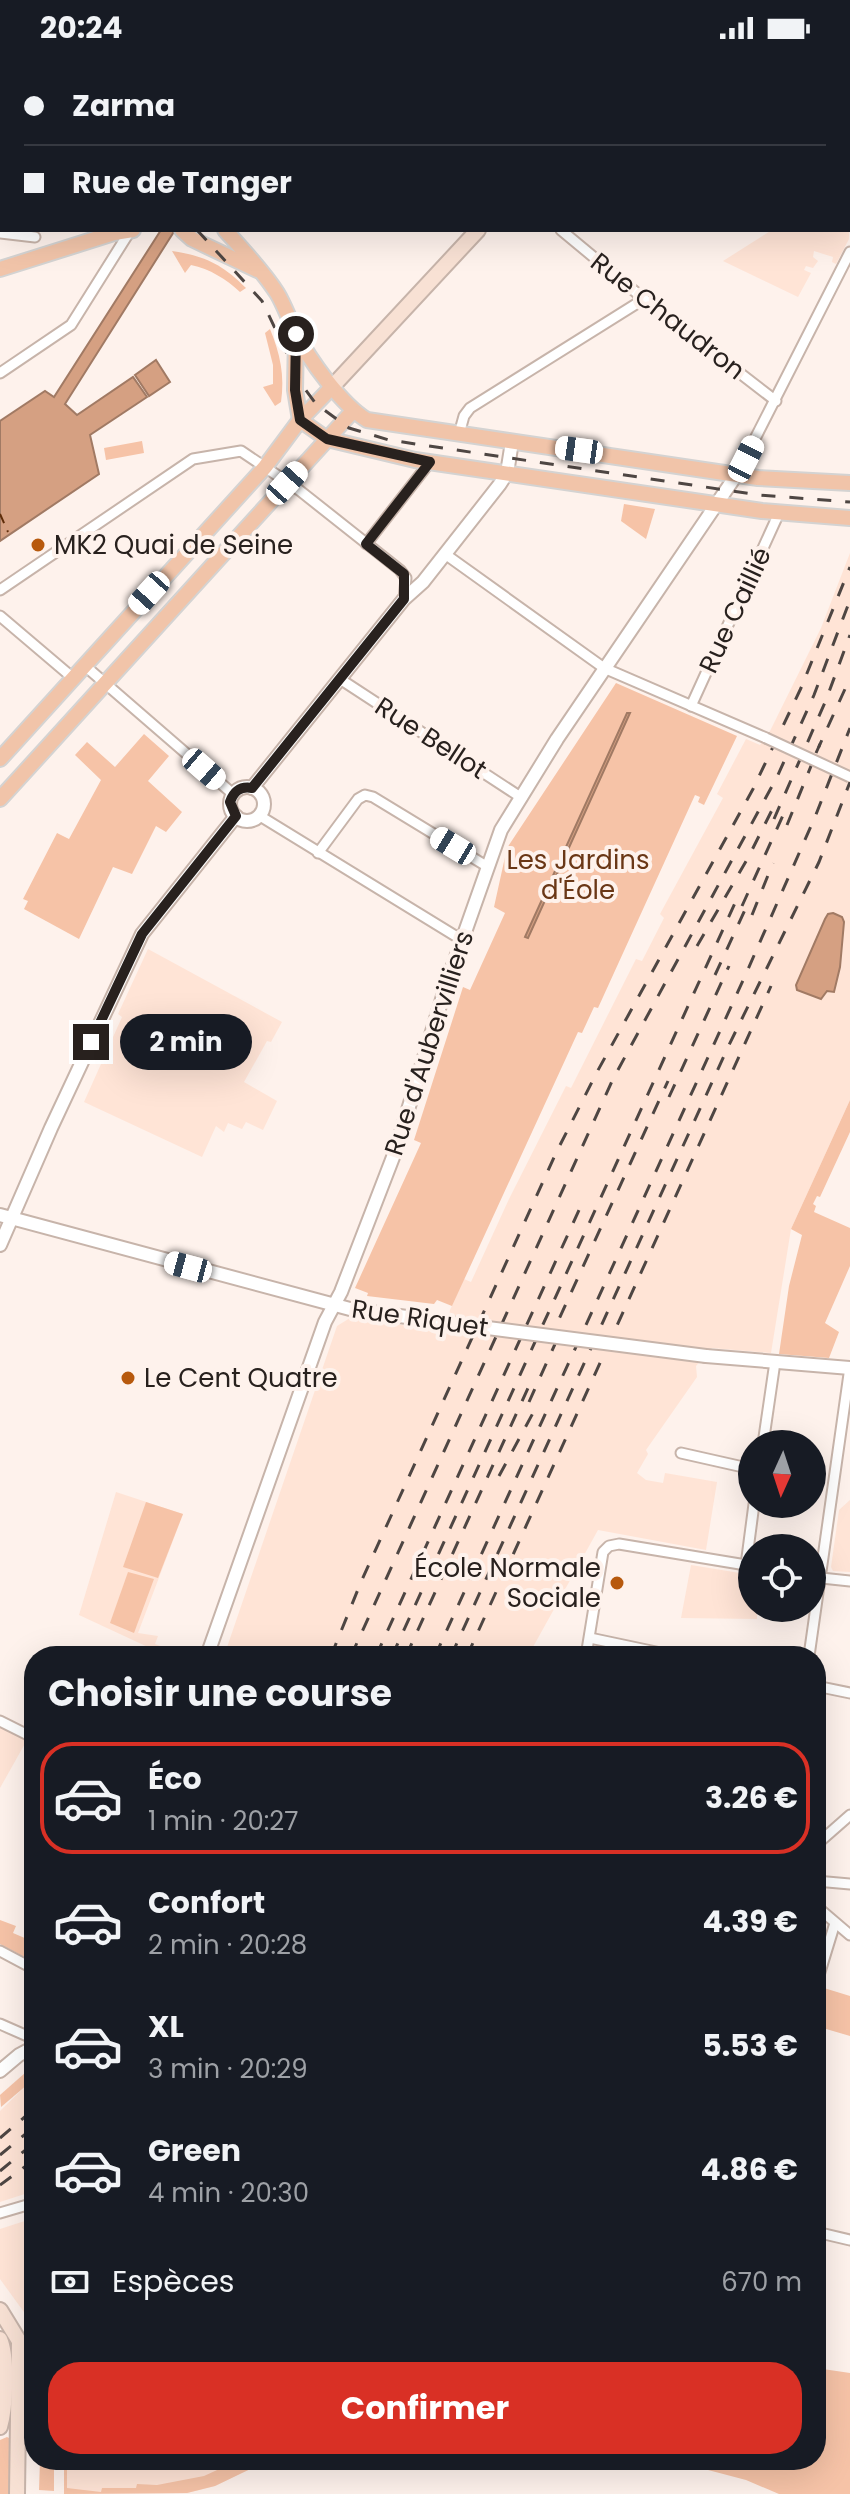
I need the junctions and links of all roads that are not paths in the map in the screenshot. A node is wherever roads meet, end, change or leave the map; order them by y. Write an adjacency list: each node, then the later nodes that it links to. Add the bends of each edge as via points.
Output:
1 (96, 232): 11 (main road)
2 (120, 232): 11 (main road)
3 (131, 232): 16 (street, via 71,325)
4 (184, 232): 13 (main road)
5 (227, 232): 13 (main road)
6 (476, 232): 17 (main road)
7 (563, 232): 14 (street, Rue Chaudron)
8 (0, 233): 9 (street)
9 (35, 234): 11 (street)
10 (850, 252): 18 (street)
11 (43, 254): 12 (main road)
12 (0, 269)
13 (261, 272): 15 (main road)
14 (644, 299): 18 (street, Rue Chaudron); 21 (street, via 470,408)
15 (296, 334): 17 (main road); 20 (main road)
16 (0, 373)
17 (331, 388): 19 (main road); 20 (main road)
18 (776, 401): 27 (street)
19 (352, 412): 21 (main road, via 370,421); 22 (main road)
20 (300, 420): 22 (main road); 25 (main road)
21 (459, 434): 23 (main road)
22 (327, 439): 24 (main road); 28 (main road)
23 (512, 442): 26 (street); 27 (main road)
24 (430, 462): 26 (main road); 33 (street)
25 (265, 467): 28 (street); 35 (street, via 241,451 193,459); 38 (main road)
26 (507, 473): 30 (main road); 34 (street)
27 (737, 474): 29 (main road); 30 (street, Rue d'Aubervilliers)
28 (287, 483): 33 (street); 42 (main road)
29 (850, 483)
30 (718, 504): 31 (main road); 39 (street, Rue d'Aubervilliers)
31 (779, 513): 32 (main road); 43 (street, Rue Caillié)
32 (850, 518)
33 (366, 544): 36 (street, via 404,574)
34 (445, 554): 36 (street); 39 (street)
35 (0, 590)
36 (404, 599): 41 (street)
37 (0, 616): 40 (street)
38 (84, 665): 40 (main road); 42 (street)
39 (604, 668): 43 (street); 48 (street, Rue d'Aubervilliers)
40 (73, 678): 44 (main road)
41 (340, 679): 46 (street); 48 (street, Rue Bellot)
42 (104, 683): 47 (street); 49 (main road)
43 (691, 706): 45 (street, bridge)
44 (0, 759)
45 (850, 777)
46 (252, 788): 47 (street); 51 (street, via 264,800)
47 (233, 794): 50 (street, via 230,802)
48 (522, 798): 53 (street, Rue d'Aubervilliers, via 501,830)
49 (0, 799)
50 (236, 816): 51 (street, via 247,821); 55 (street, via 142,934)
51 (260, 816): 52 (street)
52 (318, 853): 53 (street, via 365,795); 54 (street)
53 (488, 867): 54 (street, Rue d'Aubervilliers)
54 (462, 940): 57 (street, Rue d'Aubervilliers, via 395,1152)
55 (4, 1217): 56 (street); 57 (street, Rue Riquet)
56 (0, 1245)
57 (333, 1304): 58 (street, Rue Riquet, bridge); 69 (street, Rue d'Aubervilliers)
58 (775, 1362): 59 (street, Rue Riquet); 60 (street)
59 (850, 1368): 63 (street)
60 (765, 1430)
61 (681, 1453): 62 (street)
62 (738, 1466)
63 (823, 1534)
64 (738, 1564): 68 (street, via 609,1546 603,1552)
65 (826, 1579): 66 (street)
66 (850, 1581)
67 (812, 1622): 72 (street)
68 (590, 1638): 70 (street); 71 (street)
69 (210, 1646)
70 (588, 1646)
71 (628, 1646)
72 (810, 1646)
73 (826, 1688): 74 (street)
74 (850, 1693)
75 (0, 1721): 76 (street)
76 (24, 1733)
77 (850, 1815): 78 (street)
78 (826, 1836)
79 (826, 1882): 80 (street)
80 (850, 1884)
81 (826, 1915): 82 (street)
82 (835, 1923): 83 (street); 85 (street)
83 (850, 1935)
84 (0, 1951): 86 (street)
85 (826, 1952)
86 (24, 1964)
87 (0, 2024): 88 (street)
88 (24, 2035)
89 (24, 2054): 90 (street)
90 (0, 2071)
91 (24, 2206): 92 (street)
92 (0, 2213)
93 (826, 2234): 94 (street)
94 (850, 2240)
95 (0, 2310): 98 (main road, via 19,2341)
96 (0, 2339): 97 (main road)
97 (0, 2427)
98 (17, 2494)

